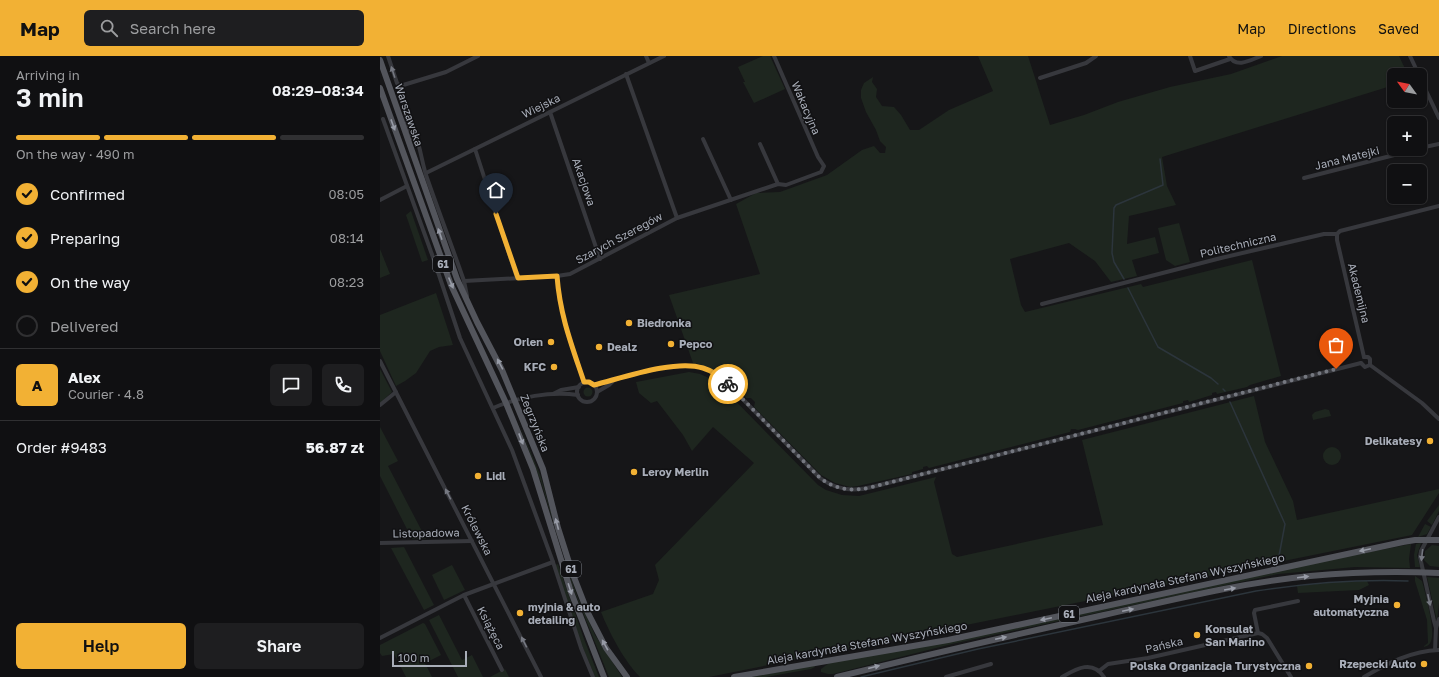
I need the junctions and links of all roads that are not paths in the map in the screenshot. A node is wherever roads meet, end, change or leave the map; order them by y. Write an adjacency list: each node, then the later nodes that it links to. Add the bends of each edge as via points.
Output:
1 (388, 56): 16 (street, one-way to 1, via 397,84)
2 (478, 56): 16 (street, via 446,72)
3 (646, 56): 12 (street)
4 (664, 56): 12 (street, Wiejska)
5 (774, 56): 30 (street, Wakacyjna)
6 (1096, 56): 15 (street, via 1086,63)
7 (1190, 56): 10 (street, via 1195,71)
8 (1261, 56): 10 (street, via 1241,63)
9 (1410, 56): 13 (street)
10 (1230, 58)
11 (380, 60): 26 (main road, Warszawska / 61)
12 (649, 63): 14 (street, Wiejska)
13 (1415, 68)
14 (626, 74): 19 (street, Wiejska); 40 (street)
15 (1040, 78)
16 (400, 86): 20 (street)
17 (380, 88): 34 (main road, Warszawska / 61, one-way to 34)
18 (1427, 93): 21 (street)
19 (550, 112): 28 (street, Wiejska); 42 (street, Akacjowa)
20 (406, 118): 26 (street); 31 (street, via 412,125 419,144)
21 (1439, 118)
22 (383, 119): 36 (street)
23 (704, 139): 38 (street)
24 (760, 144): 35 (street)
25 (1439, 144): 27 (street, Jana Matejki)
26 (410, 147): 32 (main road, Warszawska / 61)
27 (1427, 147)
28 (475, 149): 31 (street, Wiejska); 44 (street)
29 (1391, 156): 33 (street, Jana Matejki)
30 (824, 166): 35 (street, Szarych Szeregów, via 821,172 786,185)
31 (426, 173): 45 (street)
32 (420, 177): 47 (main road, Zegrzyńska / 61, one-way to 32, via 449,260)
33 (1304, 178)
34 (414, 181): 61 (main road, Zegrzyńska / 61, one-way to 61, via 451,286)
35 (778, 184): 38 (street, Szarych Szeregów)
36 (407, 186): 37 (street); 63 (street, via 460,338)
37 (380, 200)
38 (731, 200): 40 (street, Szarych Szeregów)
39 (1439, 206): 41 (street, Politechniczna, via 1350,228)
40 (677, 218): 42 (street, Szarych Szeregów)
41 (1337, 234): 46 (street, Politechniczna, via 1324,234 1221,258); 48 (street, Akademijna)
42 (600, 259): 43 (street, Szarych Szeregów, via 570,274)
43 (557, 276): 44 (street, Szarych Szeregów); 53 (street, via 564,324)
44 (518, 278): 45 (street, Szarych Szeregów)
45 (464, 281): 47 (street)
46 (1042, 304)
47 (469, 306): 60 (main road, Zegrzyńska / 61, one-way to 47)
48 (1364, 357): 50 (street); 51 (street, via 1370,359)
49 (380, 361): 56 (street, Królewska)
50 (1361, 364): 51 (street, via 1366,367); 52 (street, via 855,490 835,487 820,478 724,380 711,371 697,366 677,367 632,374)
51 (1370, 365): 64 (street, via 1422,403)
52 (613, 381): 54 (street); 57 (street)
53 (584, 382): 54 (street); 55 (street)
54 (594, 385): 57 (street)
55 (578, 387): 58 (street); 59 (street)
56 (396, 392): 62 (street); 68 (street, Królewska, one-way to 56)
57 (597, 392): 59 (street, via 595,398 588,401 582,400)
58 (553, 394): 59 (street); 60 (street)
59 (578, 395)
60 (515, 400): 61 (street); 87 (main road, Zegrzyńska / 61, one-way to 60, via 606,648 572,572 543,470)
61 (506, 403): 63 (street); 86 (main road, Zegrzyńska / 61, one-way to 86, via 533,469 571,592)
62 (380, 405)
63 (493, 408): 70 (street, via 512,450)
64 (1439, 419)
65 (1439, 517): 66 (street)
66 (1428, 539): 67 (main road, Aleja kardynała Stefana Wyszyńskiego); 71 (street, one-way to 71, via 1420,556); 88 (main road, Aleja kardynała Stefana Wyszyńskiego / 61, one-way to 88, via 1403,542 948,640)
67 (1439, 540)
68 (472, 541): 69 (street, Listopadowa); 73 (street, Królewska)
69 (380, 543)
70 (553, 562): 73 (street); 85 (street)
71 (1423, 572): 72 (main road, 61); 77 (street, one-way to 77); 89 (main road, Aleja kardynała Stefana Wyszyńskiego / 61, one-way to 71, via 969,644 1195,595 1308,576)
72 (1439, 573)
73 (494, 583): 74 (street); 84 (street, Królewska, one-way to 73)
74 (464, 595): 79 (street); 82 (street, Książęca)
75 (1298, 601): 78 (street, via 1255,610)
76 (1439, 620): 77 (street)
77 (1436, 628): 80 (street)
78 (1258, 633): 83 (street, Pańska, via 1148,658 1108,664); 93 (street, via 1269,640)
79 (380, 638)
80 (1437, 650): 94 (street, via 1408,655)
81 (991, 664): 90 (street)
82 (502, 670)
83 (1099, 671): 91 (street, via 1093,667 1084,667); 92 (street)
84 (541, 677)
85 (593, 677)
86 (604, 677)
87 (627, 677)
88 (734, 677)
89 (836, 677)
90 (946, 677)
91 (1062, 677)
92 (1104, 677)
93 (1291, 677)
94 (1364, 677)

